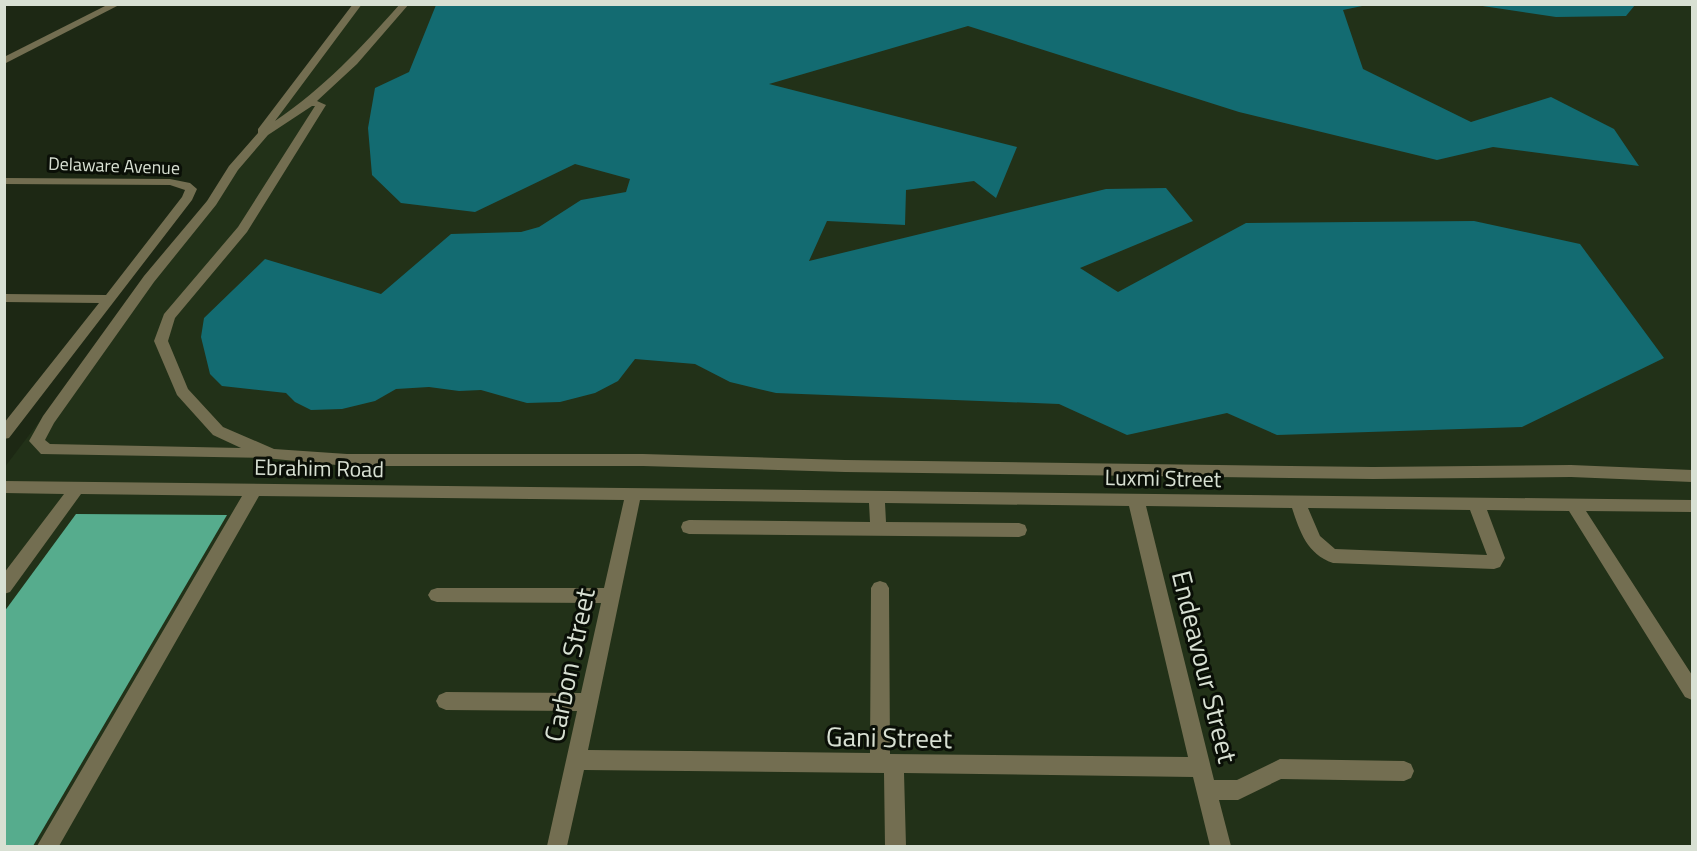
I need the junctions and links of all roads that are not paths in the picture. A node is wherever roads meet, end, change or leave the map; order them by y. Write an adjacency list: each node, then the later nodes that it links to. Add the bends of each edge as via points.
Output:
1 (117, 4): 4 (street)
2 (358, 4): 6 (street, via 261,131)
3 (405, 4): 5 (street, via 354,62)
4 (4, 61)
5 (310, 102): 6 (street); 11 (street, via 321,105 243,229 169,317 160,341 182,391 218,431)
6 (264, 133): 11 (street, via 149,279 37,441 46,450 227,451)
7 (4, 181): 9 (street, Delaware Avenue, via 170,182 189,186 188,198)
8 (4, 298): 9 (street)
9 (109, 299): 10 (street)
10 (4, 434)
11 (272, 455): 12 (street, via 347,460 643,460 1373,473 1571,471)
12 (1692, 476)
13 (4, 487): 14 (street, Ebrahim Road)
14 (77, 488): 15 (street, Ebrahim Road); 26 (street)
15 (254, 490): 16 (street, Ebrahim Road); 38 (street)
16 (633, 494): 17 (street, Luxmi Street); 29 (street, Carbon Street)
17 (878, 496): 18 (street, Luxmi Street); 24 (street)
18 (1136, 500): 19 (street, Luxmi Street); 35 (street, Endeavour Street)
19 (1298, 502): 20 (street, Luxmi Street); 20 (street, via 1310,537 1319,549 1334,556 1494,562 1497,558)
20 (1476, 503): 21 (street, Luxmi Street)
21 (1573, 504): 22 (street, Luxmi Street); 30 (street)
22 (1692, 506)
23 (689, 527): 24 (street)
24 (878, 528): 25 (street)
25 (1019, 530)
26 (4, 587)
27 (880, 588): 34 (street)
28 (437, 595): 29 (street)
29 (611, 596): 32 (street, Carbon Street)
30 (1692, 690)
31 (446, 701): 32 (street)
32 (589, 702): 33 (street, Carbon Street)
33 (577, 760): 34 (street, Gani Street); 39 (street, Carbon Street)
34 (887, 765): 35 (street, Gani Street); 40 (street)
35 (1200, 767): 37 (street, Endeavour Street)
36 (1404, 771): 37 (street, via 1280,769 1238,790)
37 (1206, 790): 41 (street, Endeavour Street)
38 (47, 846)
39 (557, 846)
40 (895, 846)
41 (1220, 846)

